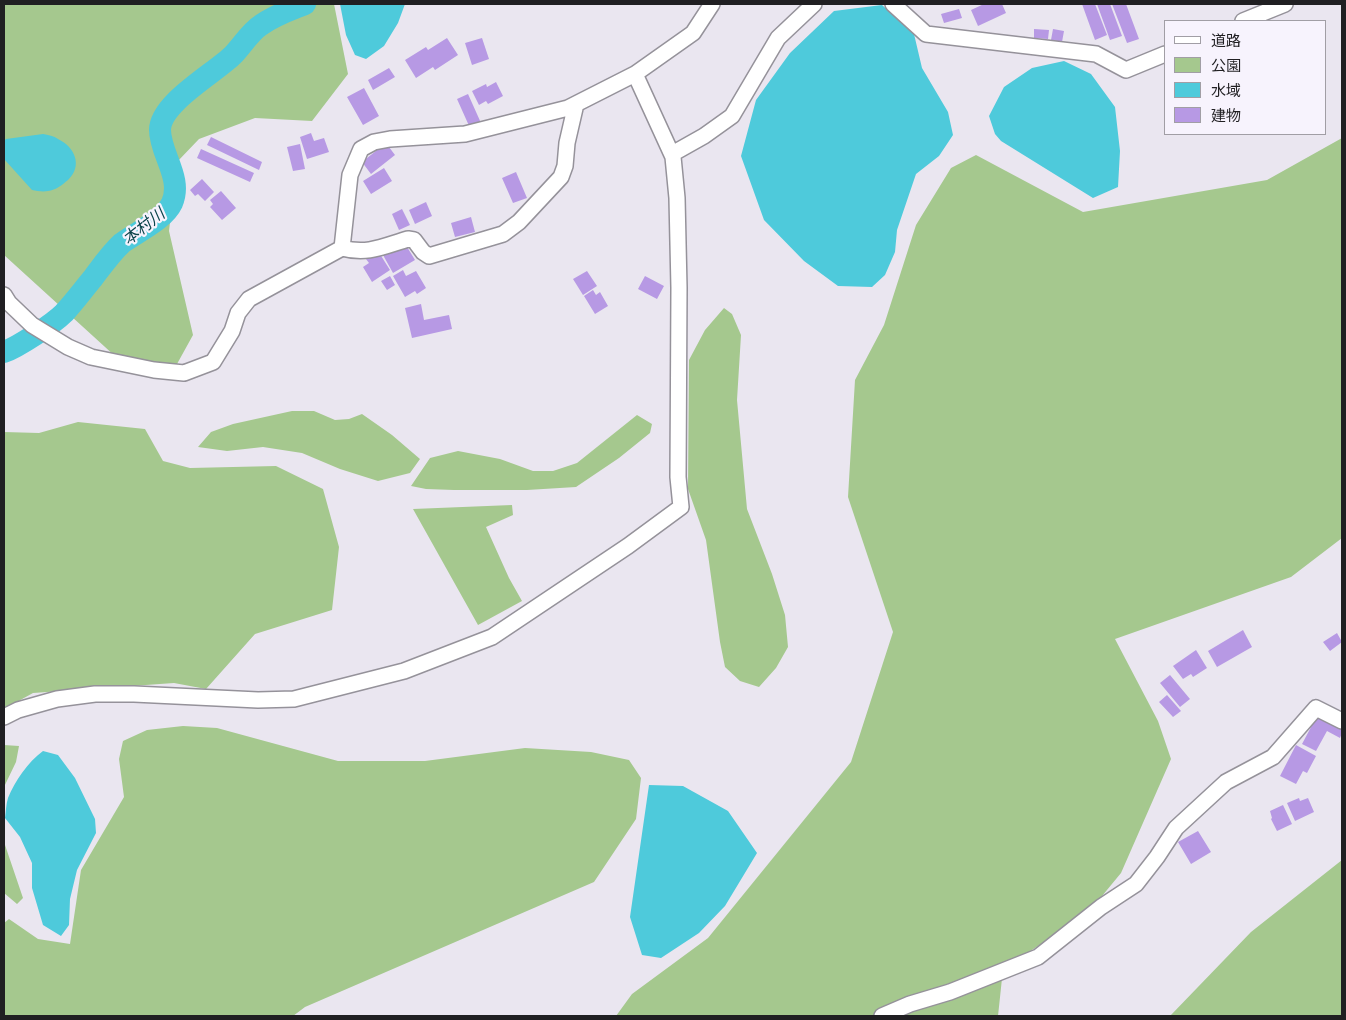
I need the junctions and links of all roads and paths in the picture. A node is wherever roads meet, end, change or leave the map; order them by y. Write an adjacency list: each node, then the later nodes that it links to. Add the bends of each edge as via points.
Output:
1 (712, 4): 7 (street, via 693,33)
2 (814, 4): 9 (street, via 778,38 732,116)
3 (893, 4): 6 (street, via 926,34 1096,54 1126,70)
4 (1285, 4): 5 (street)
5 (1245, 20)
6 (1164, 54)
7 (635, 74): 8 (street); 9 (street)
8 (576, 104): 10 (street, via 465,134 390,139 361,149 350,175); 10 (street, via 561,177 503,234 429,256 414,240 408,239 368,251)
9 (672, 154): 12 (street, via 677,198 680,507 628,546 492,637 404,671 294,699 95,694 57,699)
10 (342, 248): 11 (street, via 249,299 238,313 232,331 213,362 184,373 91,357 32,325)
11 (4, 295)
12 (4, 717)
13 (1342, 721): 14 (street, via 1316,708 1273,757 1226,782 1176,828 1136,884 1038,957)
14 (882, 1016)

